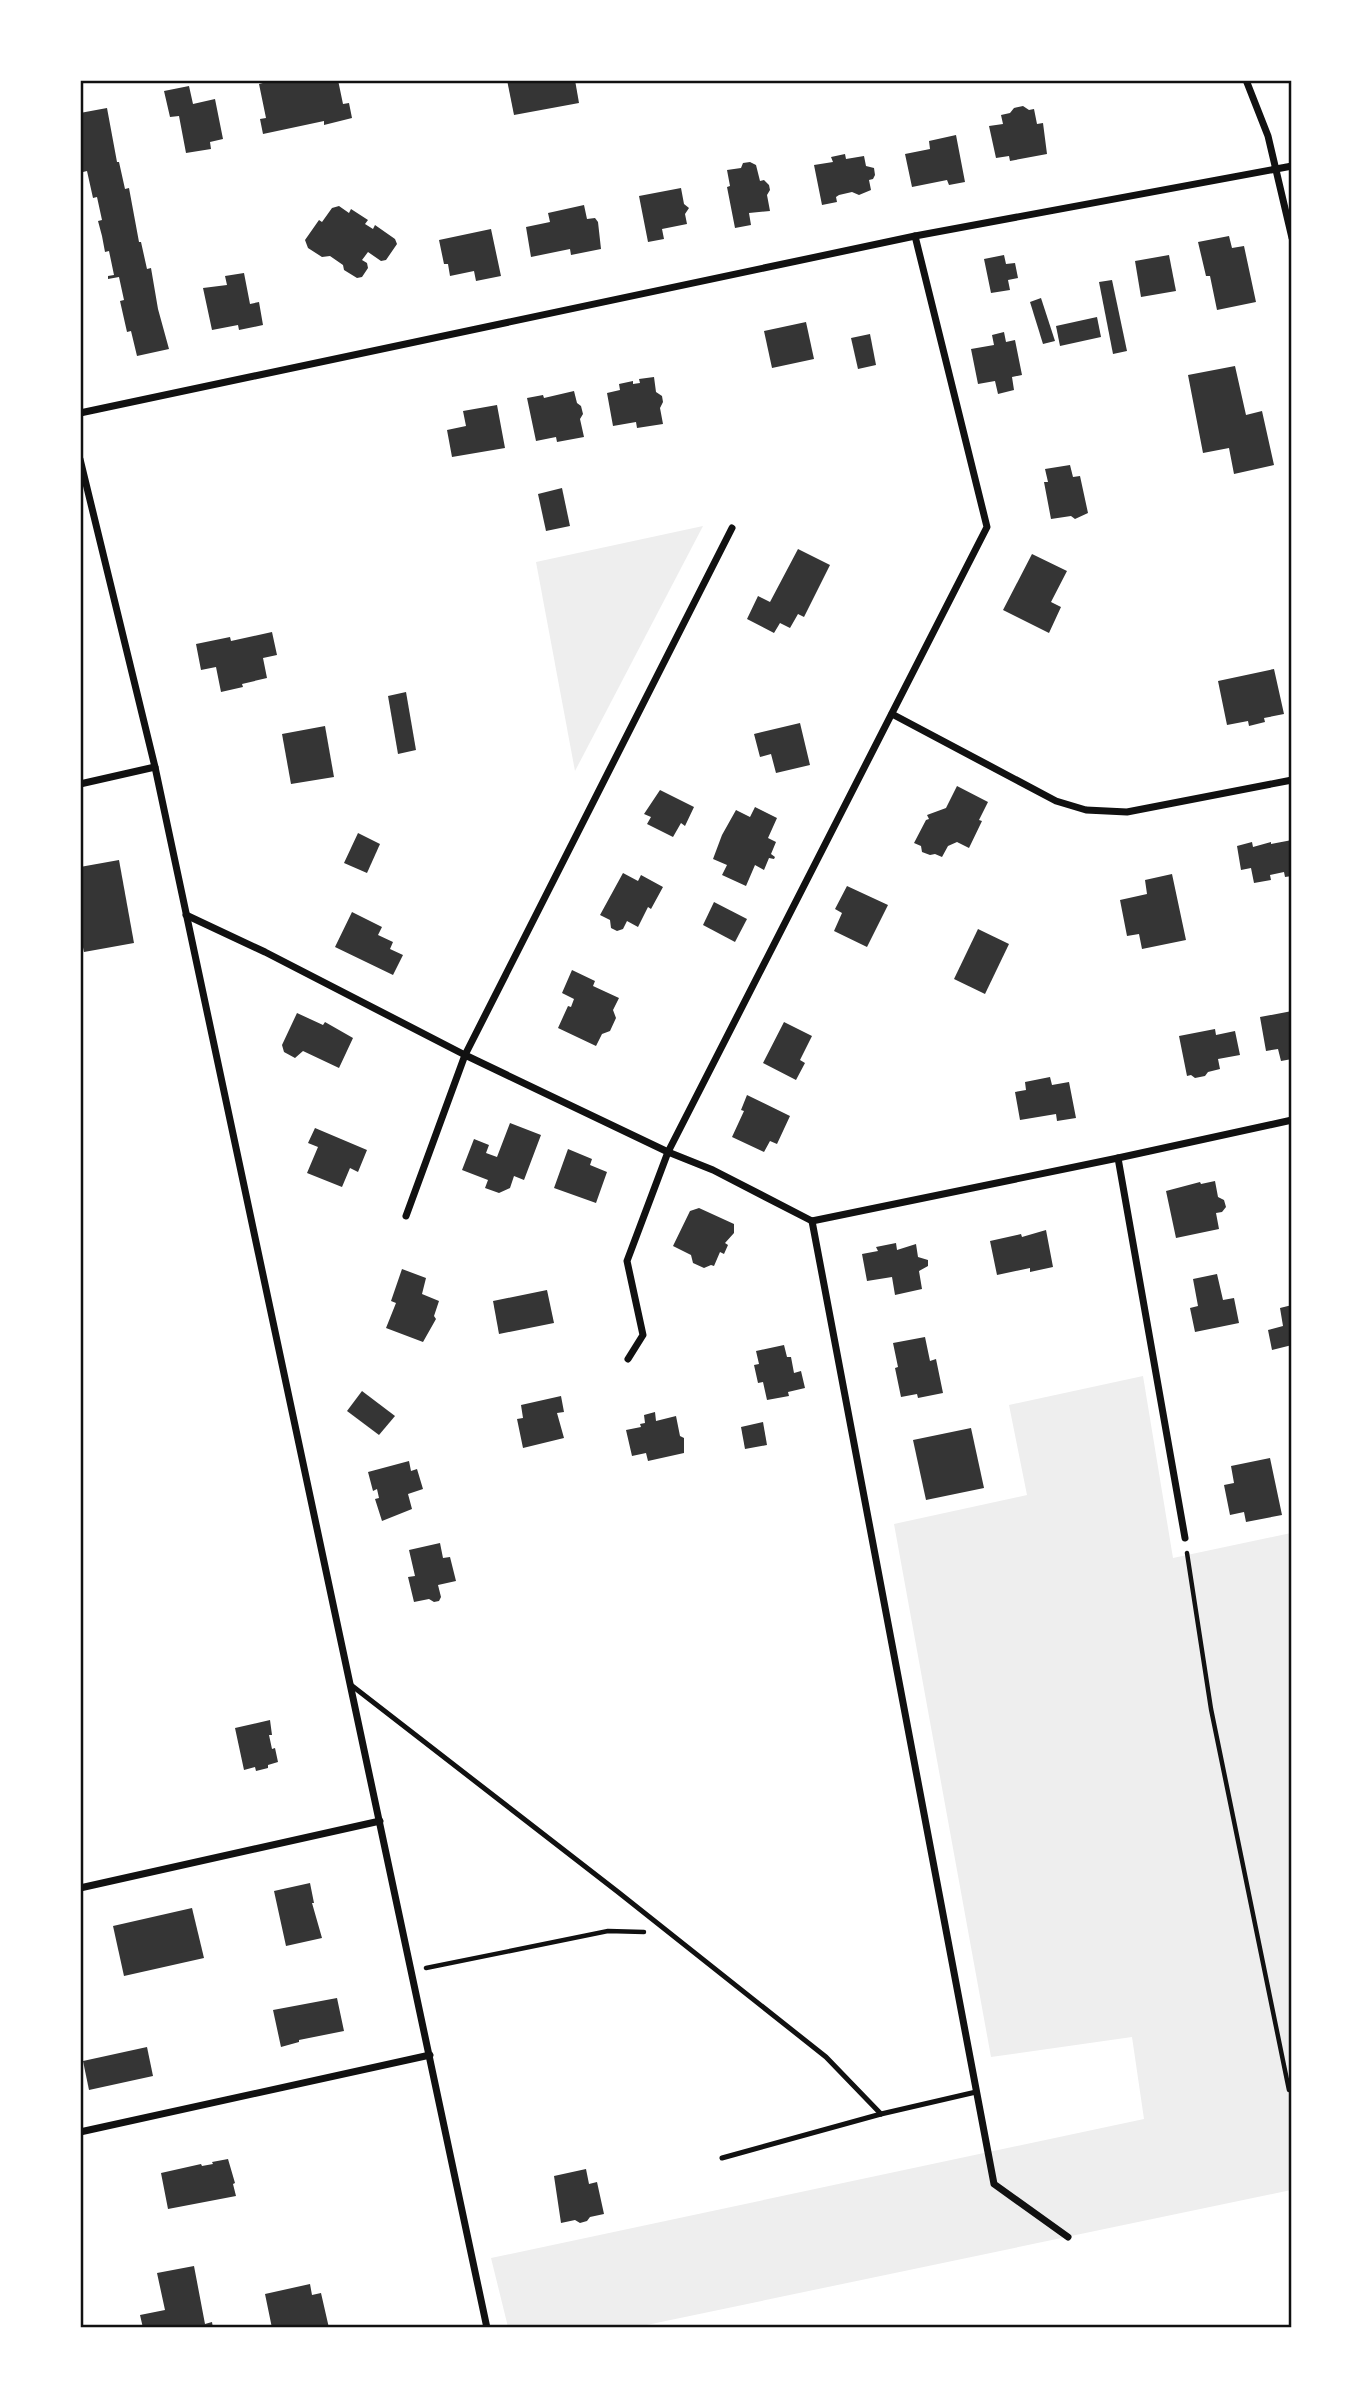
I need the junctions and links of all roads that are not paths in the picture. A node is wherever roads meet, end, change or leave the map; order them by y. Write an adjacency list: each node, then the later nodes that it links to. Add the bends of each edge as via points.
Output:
1 (1245, 80): 3 (street)
2 (1292, 166): 3 (street)
3 (1276, 169): 4 (street); 5 (street)
4 (915, 236): 6 (street); 9 (street, via 987,527)
5 (1292, 238)
6 (80, 413)
7 (80, 459): 10 (street)
8 (732, 528): 14 (street)
9 (892, 714): 11 (street, via 1056,801 1086,810 1127,812); 16 (street)
10 (155, 767): 12 (street); 13 (street)
11 (1292, 780)
12 (80, 783)
13 (186, 915): 14 (street); 22 (street)
14 (465, 1055): 16 (street); 18 (street)
15 (1292, 1120): 17 (street)
16 (668, 1152): 19 (street); 20 (street, via 627,1261 643,1335)
17 (1118, 1158): 19 (street); 21 (street)
18 (406, 1216)
19 (812, 1221): 26 (street)
20 (628, 1359)
21 (1185, 1538)
22 (351, 1685): 23 (street); 27 (lane, via 826,2057)
23 (380, 1821): 24 (street); 25 (street)
24 (80, 1888)
25 (430, 2055): 28 (street); 31 (street)
26 (976, 2092): 27 (lane); 30 (street, via 995,2184)
27 (881, 2114): 29 (lane)
28 (80, 2132)
29 (722, 2158)
30 (1068, 2237)
31 (487, 2328)

